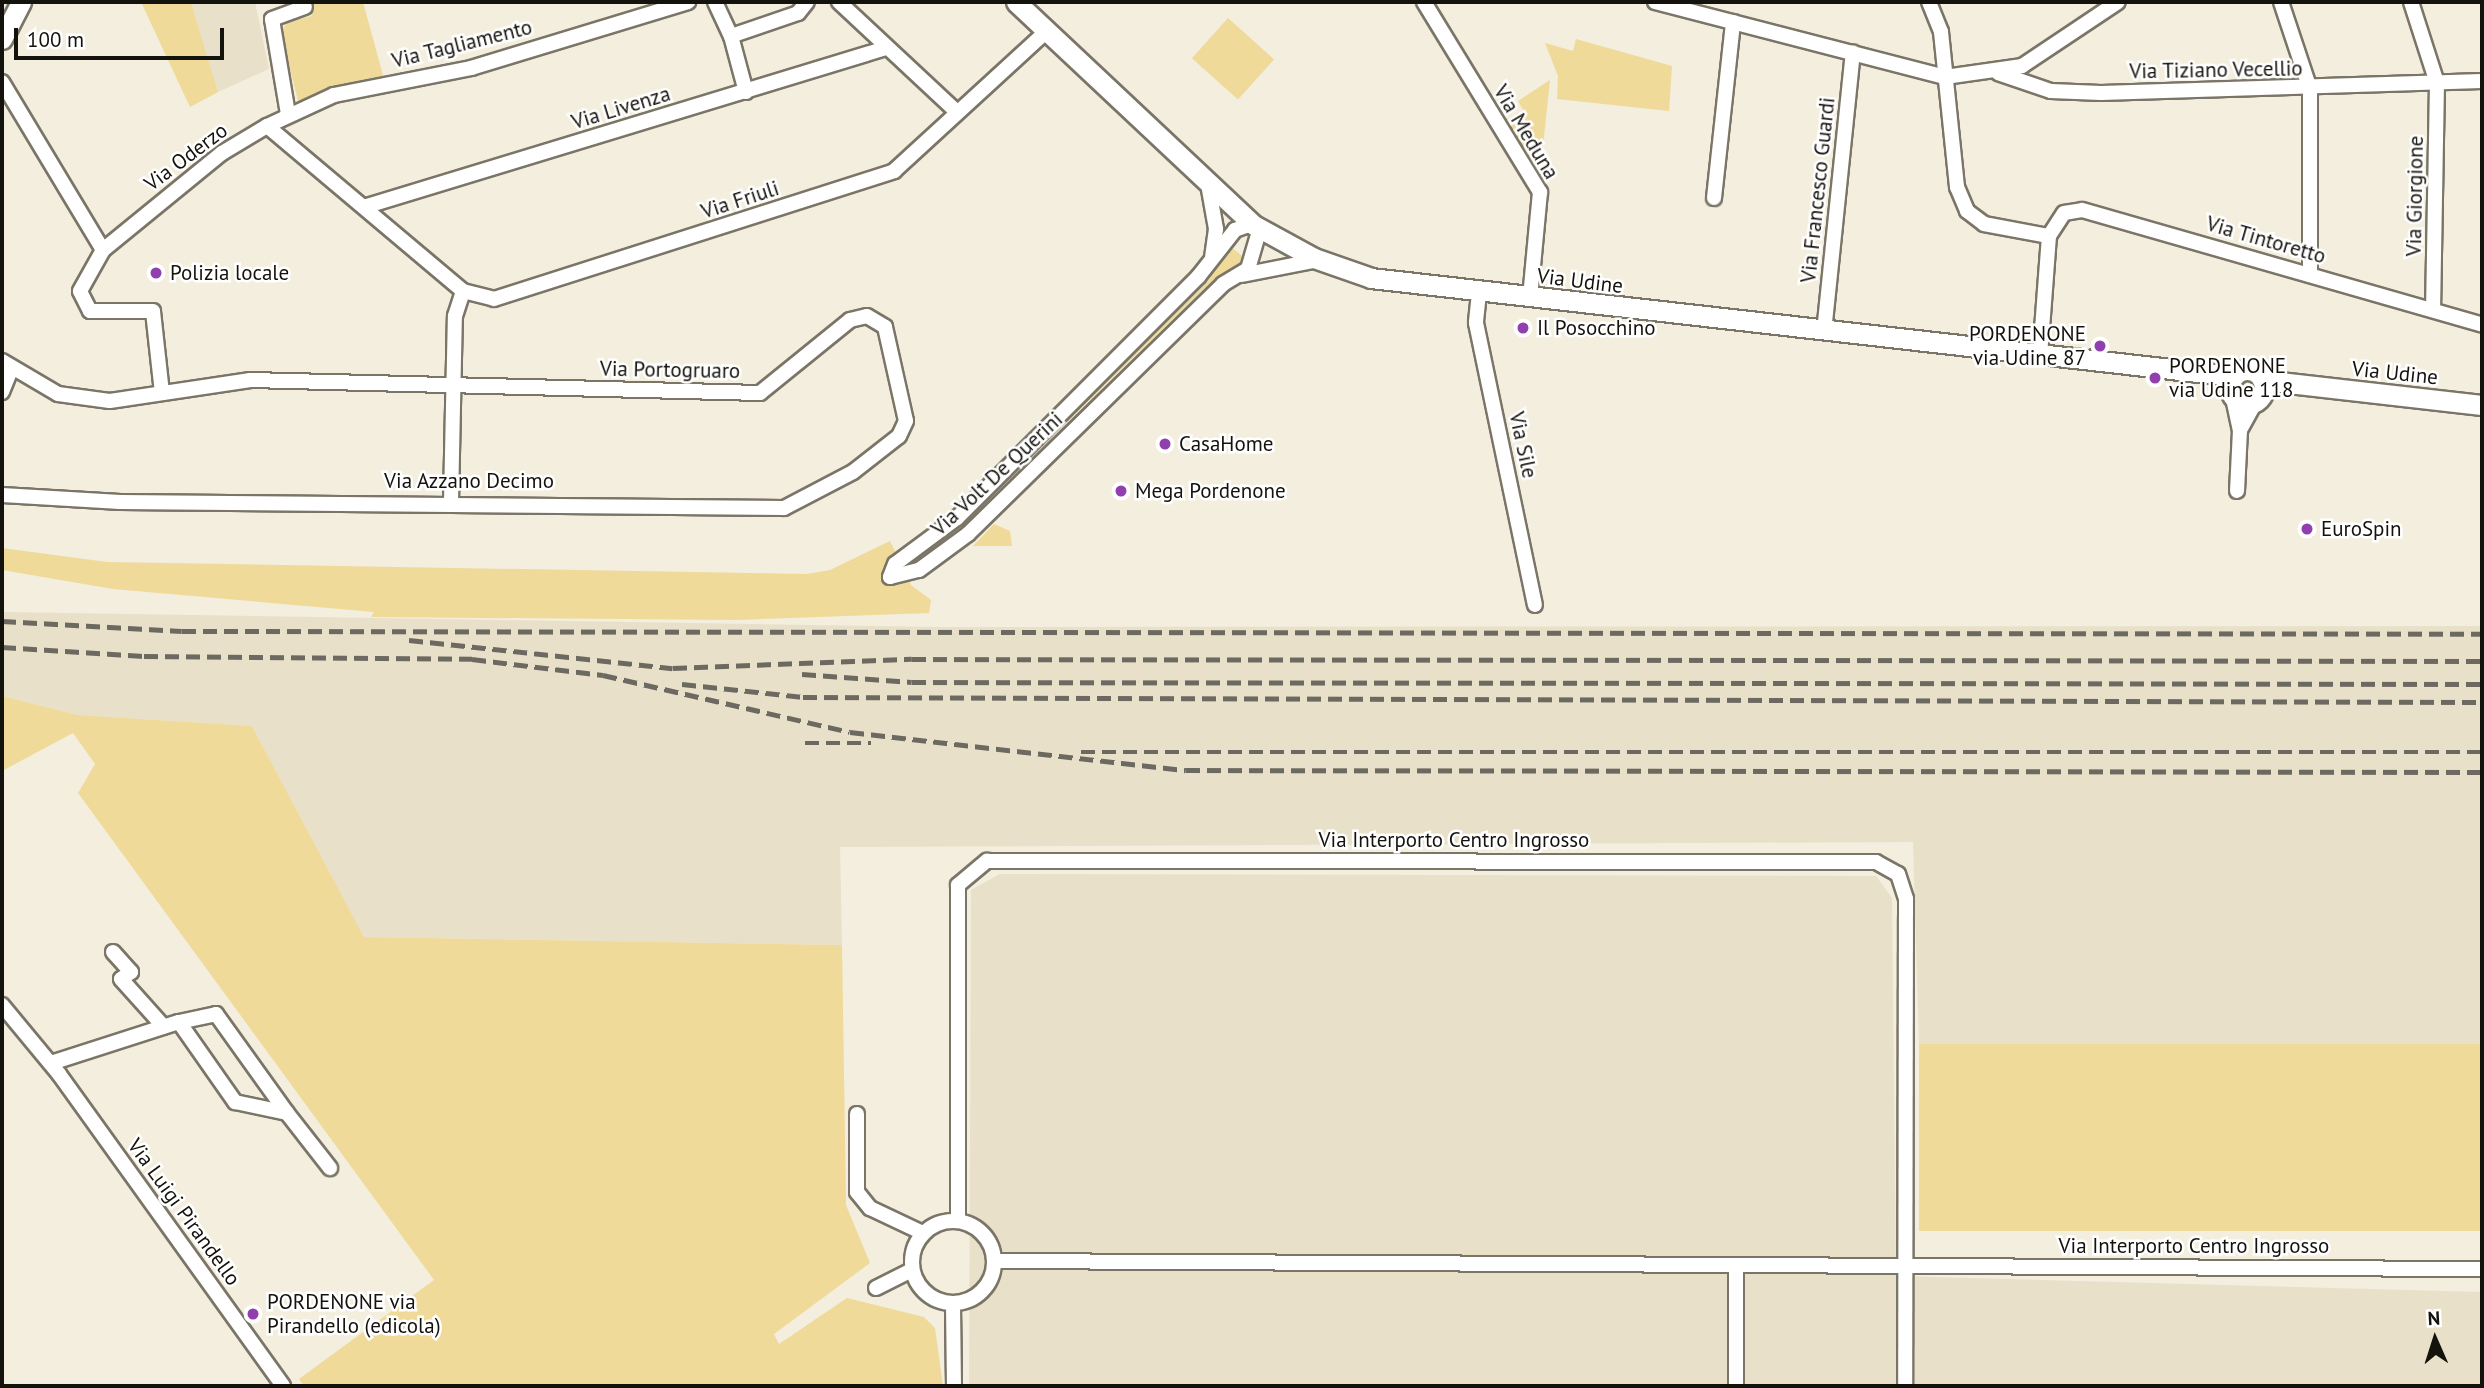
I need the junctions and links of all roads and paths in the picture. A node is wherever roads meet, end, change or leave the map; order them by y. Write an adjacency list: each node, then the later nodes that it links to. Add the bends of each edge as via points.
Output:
1 (21, 2): 17 (main road)
2 (688, 2): 28 (street, Via Tagliamento, via 471,68 334,94)
3 (715, 2): 16 (street)
4 (807, 2): 16 (street, via 798,13)
5 (839, 2): 18 (street)
6 (1016, 2): 15 (main road, Via Udine)
7 (1424, 2): 42 (street, Via Meduna, via 1540,192)
8 (1655, 2): 14 (street)
9 (1929, 2): 21 (street, via 1941,32)
10 (2118, 2): 20 (street, via 2022,66)
11 (2280, 2): 25 (street)
12 (2411, 2): 24 (street, Via Giorgione)
13 (305, 7): 28 (street, via 272,19)
14 (1733, 22): 19 (street); 31 (street)
15 (1047, 31): 27 (street, Via Friuli); 30 (main road, Via Udine)
16 (731, 36): 26 (street)
17 (2, 39)
18 (886, 48): 26 (street, Via Livenza); 27 (street)
19 (1853, 53): 21 (street); 45 (street, Via Francesco Guardi)
20 (1998, 73): 21 (street); 25 (street, Via Tiziano Vecellio, via 2051,92)
21 (1945, 77): 34 (street, via 1957,187 1967,211 1984,224)
22 (2482, 81): 24 (street)
23 (2, 82): 35 (street)
24 (2437, 83): 25 (street, Via Tiziano Vecellio); 43 (street, Via Giorgione)
25 (2310, 89): 38 (street)
26 (746, 92): 32 (street, Via Livenza)
27 (957, 112): 40 (street, Via Friuli, via 894,171 874,180 508,296 479,299)
28 (288, 114): 29 (street, Via Tagliamento)
29 (267, 127): 32 (street); 35 (street, Via Oderzo, via 222,153)
30 (1208, 182): 33 (main road, Via Udine); 37 (street, via 1216,229)
31 (1714, 198)
32 (367, 206): 40 (street)
33 (1256, 226): 36 (main road, Via Udine); 37 (street, Via Volt De Querini, via 1228,237); 39 (street, Via Volt De Querini, via 1256,255)
34 (2049, 236): 38 (street, Via Tintoretto, via 2064,213 2082,210); 46 (street)
35 (103, 250): 52 (street, Via Oderzo, via 80,291 85,308 153,311)
36 (1320, 260): 39 (street); 41 (main road, Via Udine, via 1371,278)
37 (1209, 266): 56 (street, Via Volt De Querini)
38 (2310, 275): 43 (street, Via Tintoretto)
39 (1234, 278): 57 (street, Via Volt De Querini)
40 (464, 291): 48 (street, via 455,316)
41 (1479, 293): 42 (main road, Via Udine); 61 (street, Via Sile, via 1476,324)
42 (1530, 298): 45 (main road, Via Udine)
43 (2433, 310): 44 (street, Via Tintoretto)
44 (2482, 325)
45 (1824, 332): 46 (main road, Via Udine)
46 (2040, 357): 49 (main road, Via Udine, via 2194,374)
47 (6, 366): 51 (street); 52 (street, Via Portogruaro, via 58,394 110,401)
48 (454, 381): 52 (street, Via Portogruaro, via 250,380); 54 (street, Via Portogruaro, via 760,393 850,320 867,316 884,327); 60 (street)
49 (2232, 388): 50 (main road); 50 (main road, via 2249,370); 55 (street)
50 (2260, 391): 53 (main road, Via Udine, via 2304,387); 55 (street)
51 (2, 392)
52 (162, 393)
53 (2482, 405)
54 (906, 421): 60 (street, Via Azzano Decimo, via 899,436 853,472 784,508)
55 (2241, 430): 58 (street)
56 (1004, 472): 57 (street); 57 (street, Via Volt De Querini, via 957,518 895,564 890,577 931,562)
57 (1017, 486)
58 (2237, 491)
59 (2, 495): 60 (street, Via Azzano Decimo, via 120,502)
60 (451, 502)
61 (1535, 606)
62 (113, 951): 65 (street, via 131,972 121,979)
63 (3, 1011): 66 (street, Via Luigi Pirandello)
64 (179, 1022): 65 (street); 67 (street, via 235,1102); 67 (street, via 216,1014)
65 (164, 1027): 66 (street)
66 (51, 1063): 79 (street, Via Luigi Pirandello)
67 (287, 1113): 69 (street)
68 (857, 1114): 71 (street, via 857,1192 870,1208)
69 (330, 1168)
70 (958, 1221): 71 (street); 72 (street, via 983,1233); 74 (street, Via Interporto Centro Ingrosso, via 958,885 987,861 1877,862 1898,874 1906,899)
71 (923, 1233): 76 (street)
72 (996, 1261): 73 (street, Via Interporto Centro Ingrosso); 78 (street, via 978,1295)
73 (1735, 1266): 74 (street, Via Interporto Centro Ingrosso); 81 (street)
74 (1905, 1266): 75 (street, Via Interporto Centro Ingrosso); 82 (street, Via Interporto Centro Ingrosso)
75 (2482, 1269)
76 (912, 1270): 77 (street); 78 (street, via 926,1294)
77 (876, 1288)
78 (953, 1305): 80 (street)
79 (284, 1386)
80 (954, 1386)
81 (1736, 1386)
82 (1905, 1386)

